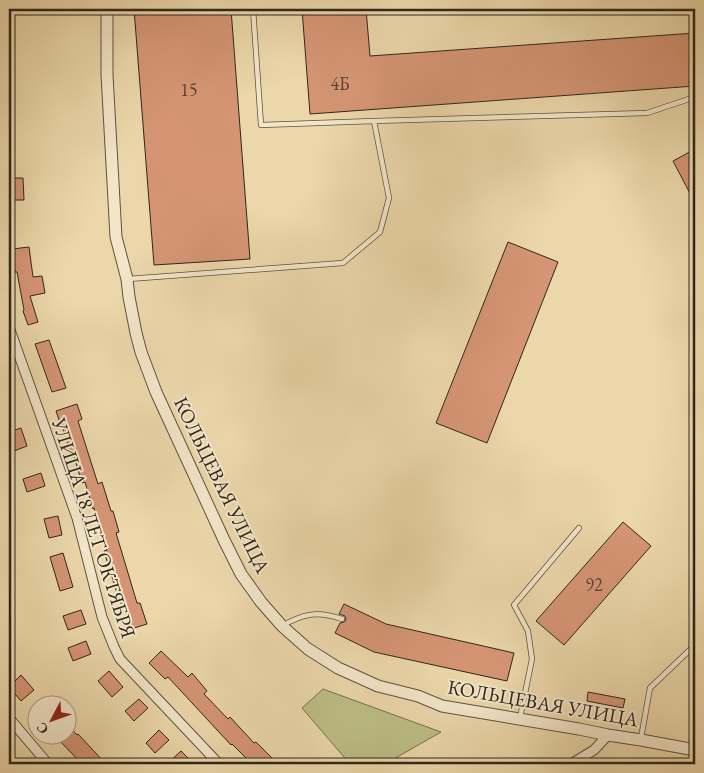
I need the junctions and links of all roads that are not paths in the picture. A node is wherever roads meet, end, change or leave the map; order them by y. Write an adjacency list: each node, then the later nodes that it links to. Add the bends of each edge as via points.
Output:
1 (107, 9): 5 (street, КОЛЬЦЕВАЯ УЛИЦА, via 106,75 116,237)
2 (253, 9): 4 (lane, via 261,124)
3 (695, 97): 4 (lane, via 647,113)
4 (374, 121): 5 (lane, via 389,198 380,232 343,263)
5 (126, 279): 9 (street, КОЛЬЦЕВАЯ УЛИЦА, via 141,352 167,416 241,574)
6 (9, 326): 17 (street, УЛИЦА 18 ЛЕТ ОКТЯБРЯ, via 77,518 102,617 114,647 120,659)
7 (579, 528): 12 (lane, via 514,605 528,632 532,659)
8 (342, 619): 9 (lane, via 313,614)
9 (282, 626): 12 (street, КОЛЬЦЕВАЯ УЛИЦА, via 325,660 372,683 442,706)
10 (695, 645): 14 (lane, via 650,688)
11 (9, 718): 16 (street)
12 (520, 720): 13 (street, КОЛЬЦЕВАЯ УЛИЦА)
13 (608, 735): 14 (street, КОЛЬЦЕВАЯ УЛИЦА); 18 (street, via 594,750)
14 (641, 740): 15 (street, КОЛЬЦЕВАЯ УЛИЦА)
15 (695, 751)
16 (48, 764)
17 (219, 764)
18 (572, 764)

